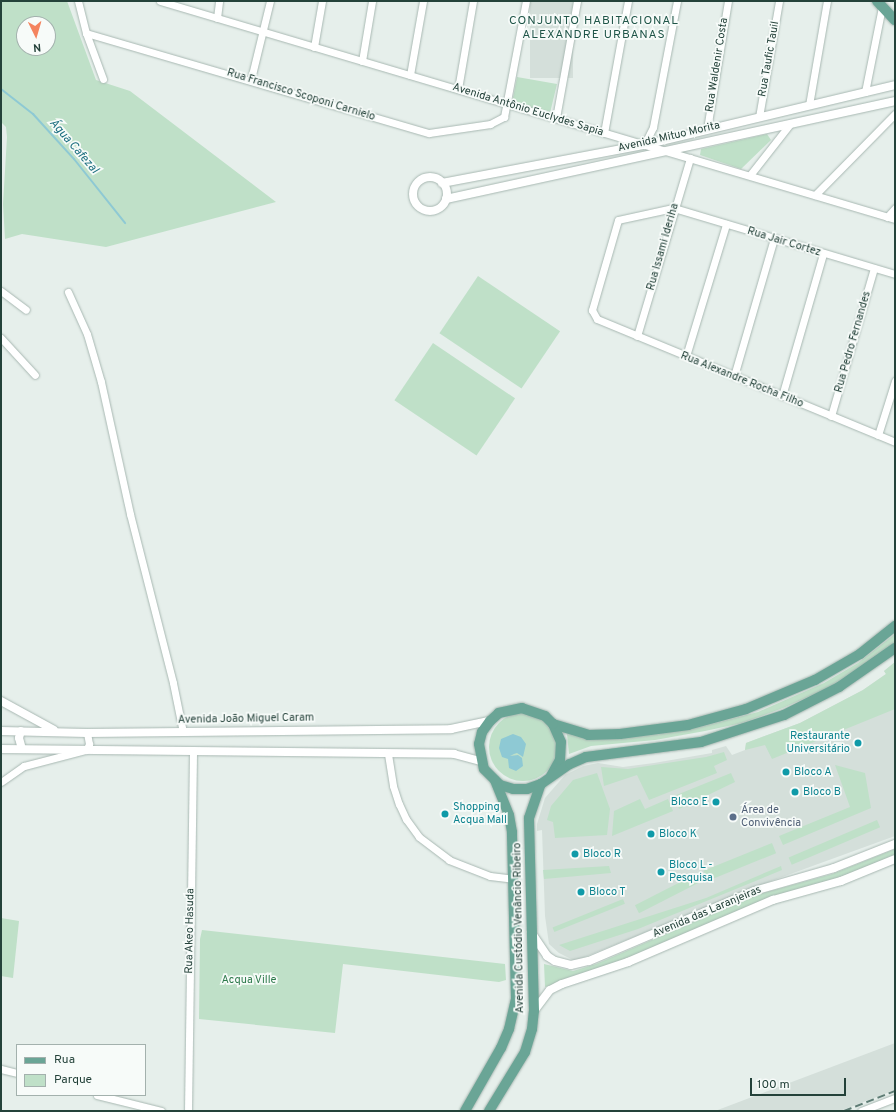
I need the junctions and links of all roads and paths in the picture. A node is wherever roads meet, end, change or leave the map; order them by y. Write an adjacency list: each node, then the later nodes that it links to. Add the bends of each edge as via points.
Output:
1 (78, 1): 20 (street)
2 (160, 1): 17 (street, Avenida Antônio Euclydes Sapia)
3 (219, 1): 17 (street)
4 (270, 1): 19 (street)
5 (322, 1): 21 (street)
6 (372, 1): 22 (street)
7 (423, 1): 23 (street)
8 (473, 1): 27 (street)
9 (526, 1): 30 (street)
10 (577, 1): 34 (street)
11 (628, 1): 37 (street)
12 (677, 1): 38 (street, via 653,127)
13 (728, 1): 36 (street, Rua Waldenir Costa)
14 (779, 1): 33 (street, Rua Taufic Tauil)
15 (827, 1): 31 (street)
16 (880, 4): 18 (main road); 28 (street)
17 (217, 18): 19 (street, Avenida Antônio Euclydes Sapia)
18 (895, 20)
19 (265, 30): 21 (street, Avenida Antônio Euclydes Sapia); 25 (street)
20 (86, 33): 24 (street); 25 (street, Rua Francisco Scoponi Carnielo)
21 (314, 47): 22 (street, Avenida Antônio Euclydes Sapia)
22 (362, 61): 23 (street, Avenida Antônio Euclydes Sapia)
23 (410, 75): 27 (street, Avenida Antônio Euclydes Sapia)
24 (103, 78)
25 (251, 79): 30 (street, Rua Francisco Scoponi Carnielo, via 350,112 429,133 500,120 504,117)
26 (895, 85): 28 (street, Avenida Mituo Morita)
27 (458, 89): 30 (street, Avenida Antônio Euclydes Sapia)
28 (865, 92): 31 (street, Avenida Mituo Morita)
29 (895, 101): 35 (street, Avenida Mituo Morita)
30 (508, 104): 34 (street, Avenida Antônio Euclydes Sapia)
31 (809, 105): 33 (street, Avenida Mituo Morita)
32 (894, 116): 43 (street)
33 (759, 117): 36 (street, Avenida Mituo Morita)
34 (556, 118): 37 (street, Avenida Antônio Euclydes Sapia)
35 (790, 124): 39 (street, Avenida Mituo Morita); 41 (street)
36 (707, 129): 38 (street, Avenida Mituo Morita)
37 (604, 133): 38 (street, Avenida Antônio Euclydes Sapia)
38 (644, 144): 39 (street, Avenida Antônio Euclydes Sapia); 42 (street, Avenida Mituo Morita)
39 (673, 151): 40 (street, Avenida Antônio Euclydes Sapia); 44 (street, Avenida Mituo Morita)
40 (690, 158): 41 (street, Avenida Antônio Euclydes Sapia); 45 (street, Rua Issami Ideriha)
41 (750, 175): 43 (street, Avenida Antônio Euclydes Sapia)
42 (442, 183): 44 (street); 44 (street, via 430,178 420,181 414,188 414,200 419,207 432,211 442,206)
43 (815, 195): 47 (street, Avenida Antônio Euclydes Sapia)
44 (446, 199)
45 (673, 208): 49 (street, Rua Jair Cortez); 57 (street, Rua Issami Ideriha); 57 (street, Rua Alexandre Rocha Filho, via 618,220 592,314 597,319)
46 (895, 208): 47 (street)
47 (887, 217): 48 (street, Avenida Antônio Euclydes Sapia)
48 (895, 219)
49 (726, 224): 50 (street, Rua Jair Cortez); 59 (street)
50 (774, 238): 51 (street, Rua Jair Cortez); 61 (street)
51 (823, 254): 52 (street, Rua Jair Cortez); 63 (street)
52 (874, 268): 53 (street, Rua Jair Cortez); 64 (street, Rua Pedro Fernandes)
53 (895, 274)
54 (1, 291): 56 (street)
55 (68, 292): 75 (street, via 87,334 101,382 126,499)
56 (26, 310)
57 (638, 336): 59 (street, Rua Alexandre Rocha Filho)
58 (1, 338): 60 (street)
59 (686, 356): 61 (street, Rua Alexandre Rocha Filho)
60 (35, 375)
61 (734, 376): 63 (street, Rua Alexandre Rocha Filho)
62 (894, 386): 65 (street)
63 (782, 396): 64 (street, Rua Alexandre Rocha Filho)
64 (831, 416): 65 (street, Rua Alexandre Rocha Filho)
65 (878, 435): 66 (street, Rua Alexandre Rocha Filho)
66 (895, 442)
67 (895, 626): 71 (main road, via 860,654 815,680 746,709 688,724 620,734 588,735)
68 (895, 648): 83 (main road, via 840,687 784,715 701,742 586,757)
69 (1, 700): 74 (street)
70 (490, 721): 71 (main road, via 499,713 522,708 534,710); 75 (street, Avenida João Miguel Caram, via 452,729); 82 (main road, via 482,732 479,744)
71 (553, 724): 83 (main road, via 558,733 561,751)
72 (21, 730): 73 (street, Avenida João Miguel Caram); 74 (street, Avenida João Miguel Caram); 78 (street, via 19,738)
73 (1, 731)
74 (56, 731): 76 (street, Avenida João Miguel Caram)
75 (183, 732): 76 (street, Avenida João Miguel Caram)
76 (87, 733): 79 (street, via 89,744)
77 (1, 749): 78 (street)
78 (22, 749): 79 (street)
79 (86, 750): 80 (street); 85 (street, via 24,766)
80 (193, 750): 81 (street); 97 (street, Rua Akeo Hasuda)
81 (388, 754): 82 (street, via 454,754); 89 (street, via 399,804 419,837 448,860 490,876)
82 (481, 761): 84 (main road)
83 (551, 776): 86 (main road)
84 (495, 781): 86 (main road, via 513,789 527,789); 89 (main road, Avenida Custódio Venâncio Ribeiro, via 509,815)
85 (1, 782)
86 (541, 784): 90 (main road, Avenida Custódio Venâncio Ribeiro, via 529,818)
87 (895, 844): 90 (street, Avenida das Laranjeiras, via 834,868 754,891 589,961 571,965 556,961 547,956)
88 (895, 859): 91 (street, Avenida das Laranjeiras, via 841,881 773,900 628,962 562,984 550,990)
89 (513, 879): 98 (main road, Avenida Custódio Venâncio Ribeiro, via 517,977 514,1006 501,1048)
90 (531, 932): 91 (main road, Avenida Custódio Venâncio Ribeiro)
91 (534, 1011): 99 (main road, Avenida Custódio Venâncio Ribeiro, via 525,1052)
92 (1, 1069): 93 (street)
93 (16, 1073)
94 (101, 1096): 96 (street)
95 (895, 1098): 100 (street)
96 (161, 1111)
97 (188, 1111)
98 (465, 1111)
99 (489, 1111)
100 (861, 1111)

